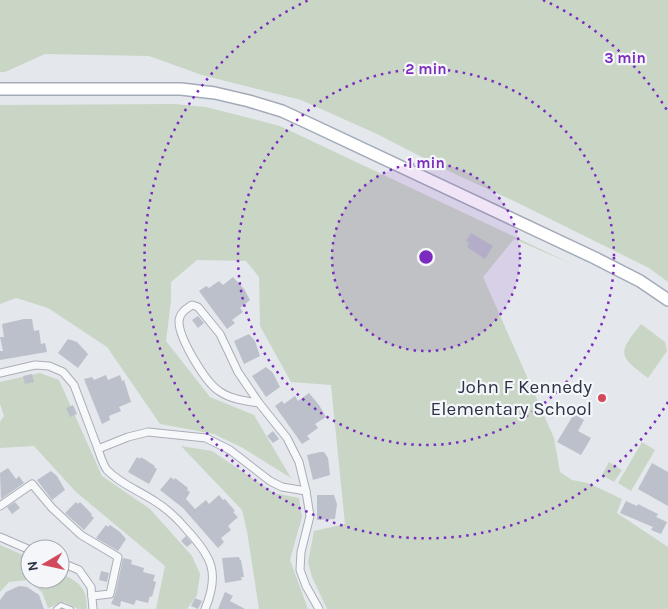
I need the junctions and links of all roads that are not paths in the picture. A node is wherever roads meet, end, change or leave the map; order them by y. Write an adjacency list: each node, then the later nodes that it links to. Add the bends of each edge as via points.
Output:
1 (0, 89): 2 (main road, via 181,89 265,106 318,127 595,258 640,281)
2 (668, 300)
3 (0, 373): 5 (street, via 35,365 63,372 74,385)
4 (259, 403): 4 (street, via 238,372 220,334 198,307 192,305 183,311 179,321 184,342 217,390); 6 (street, via 287,438 299,462)
5 (98, 449): 6 (street, via 148,432 206,438 230,450 270,481 282,487); 15 (street, via 106,469 170,513 204,548 211,565 212,583)
6 (306, 491): 16 (street, via 310,516 300,570)
7 (0, 506): 11 (street, via 32,484 81,535 118,557 110,594)
8 (0, 537): 9 (street)
9 (20, 546)
10 (70, 566): 11 (street, via 78,570 91,587)
11 (92, 596): 14 (street)
12 (56, 609): 13 (lane, via 62,605)
13 (72, 609)
14 (93, 609)
15 (205, 609)
16 (319, 609)

